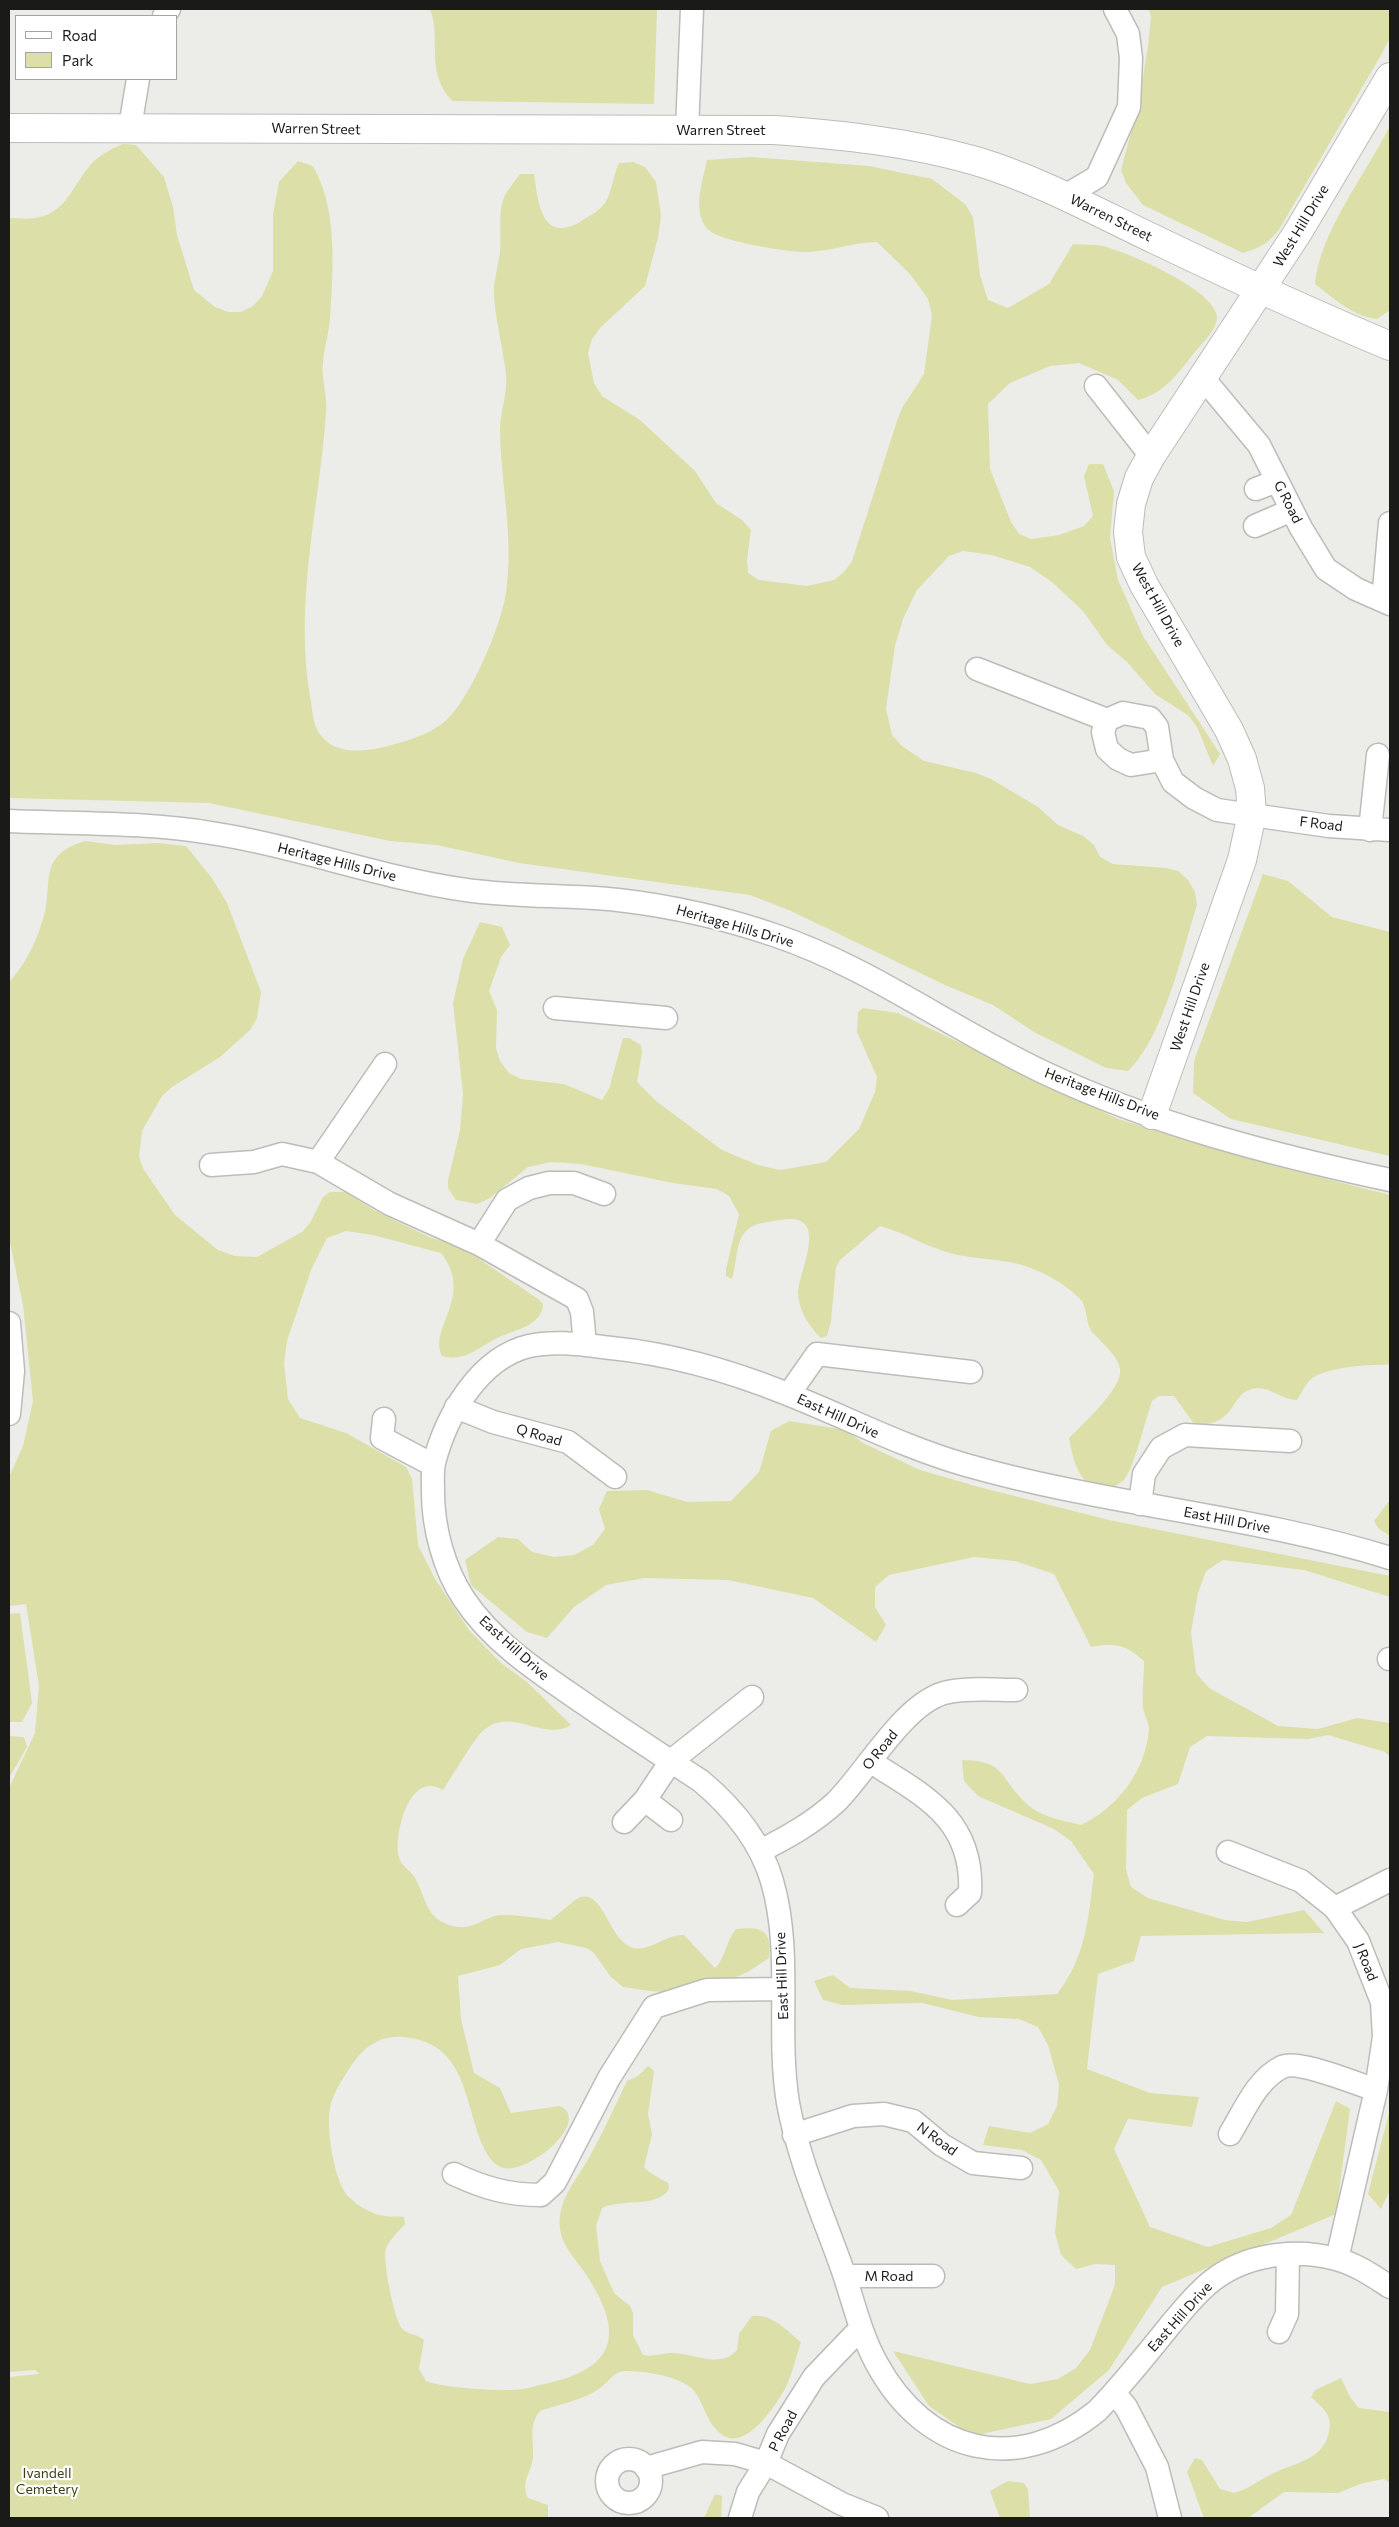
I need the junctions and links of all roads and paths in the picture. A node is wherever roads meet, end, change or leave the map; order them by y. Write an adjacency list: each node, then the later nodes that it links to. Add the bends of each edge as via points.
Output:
1 (692, 9): 7 (street)
2 (1115, 9): 8 (street, via 1128,34 1131,58 1129,107 1097,178)
3 (1390, 77): 9 (street, West Hill Drive)
4 (138, 80): 5 (street)
5 (130, 127): 6 (street, Warren Street); 7 (street, Warren Street)
6 (9, 128)
7 (687, 130): 8 (street, Warren Street, via 774,130 876,139 927,148 977,162)
8 (1065, 196): 9 (street, Warren Street)
9 (1261, 290): 10 (street, Warren Street); 11 (street, West Hill Drive)
10 (1390, 346)
11 (1204, 378): 13 (street, West Hill Drive); 14 (street, G Road, via 1259,445)
12 (1096, 386): 13 (street)
13 (1151, 456): 24 (street, West Hill Drive, via 1139,478 1131,504 1128,532 1131,557 1229,730 1250,788)
14 (1277, 480): 15 (street); 16 (street, G Road)
15 (1256, 489)
16 (1292, 510): 18 (street); 19 (street, G Road, via 1326,569 1356,589)
17 (1390, 523): 19 (street)
18 (1255, 526)
19 (1387, 603)
20 (977, 669): 21 (street)
21 (1107, 720): 23 (street, via 1123,713 1150,718 1157,728); 23 (street, via 1103,732 1107,749 1118,759 1130,766)
22 (1378, 754): 26 (street)
23 (1162, 760): 24 (street, F Road, via 1173,782 1194,798 1217,810)
24 (1252, 814): 26 (street, F Road, via 1328,833); 30 (street, West Hill Drive, via 1242,860)
25 (9, 821): 30 (street, Heritage Hills Drive, via 171,828 212,833 426,884 616,900 720,919 773,934 821,953 1046,1073)
26 (1380, 830)
27 (555, 1008): 28 (street)
28 (666, 1018)
29 (385, 1064): 31 (street)
30 (1152, 1115): 33 (street, Heritage Hills Drive, via 1282,1155)
31 (318, 1162): 32 (street, via 282,1154 254,1162); 35 (street, via 390,1204)
32 (211, 1165)
33 (1390, 1180)
34 (604, 1194): 35 (street, via 574,1182 529,1188 507,1200)
35 (479, 1244): 37 (street, via 576,1299 582,1312)
36 (9, 1323): 41 (street, via 13,1371)
37 (585, 1345): 39 (street, East Hill Drive, via 629,1350 709,1367); 40 (street, East Hill Drive, via 555,1343 527,1347 502,1358 481,1375)
38 (971, 1372): 39 (street, via 817,1354)
39 (789, 1394): 46 (street, East Hill Drive, via 931,1454 1020,1479)
40 (456, 1407): 44 (street, East Hill Drive); 45 (street, Q Road, via 493,1422 568,1442)
41 (9, 1414)
42 (384, 1419): 44 (street, via 382,1438)
43 (1290, 1441): 46 (street, via 1185,1435 1161,1448 1144,1474)
44 (433, 1465): 50 (street, East Hill Drive, via 438,1535 463,1598 484,1624 540,1674)
45 (615, 1476)
46 (1140, 1504): 47 (street, East Hill Drive, via 1267,1527)
47 (1390, 1558)
48 (1016, 1690): 51 (street, O Road, via 944,1693 911,1711)
49 (752, 1697): 50 (street)
50 (671, 1761): 52 (street); 55 (street, East Hill Drive, via 723,1800 744,1824)
51 (871, 1762): 55 (street, O Road, via 834,1803 801,1830); 58 (street, via 926,1796 946,1816 966,1848 971,1874 970,1893)
52 (645, 1800): 53 (street); 54 (street)
53 (671, 1820)
54 (624, 1822)
55 (760, 1851): 60 (street, East Hill Drive, via 772,1880 778,1910 783,1943)
56 (1228, 1852): 59 (street, J Road, via 1301,1881)
57 (1390, 1880): 59 (street)
58 (957, 1905)
59 (1335, 1908): 61 (street, J Road, via 1358,1941 1382,2002)
60 (783, 1988): 64 (street, East Hill Drive, via 786,2082); 66 (street, via 707,1990 654,2007 609,2078 554,2182 541,2195 485,2189)
61 (1387, 2038): 62 (street, J Road)
62 (1376, 2090): 63 (street, via 1300,2066 1284,2066 1269,2076); 68 (street, J Road)
63 (1230, 2134)
64 (794, 2135): 65 (street, N Road, via 853,2116 884,2114 913,2121 942,2145 973,2163); 69 (street, East Hill Drive)
65 (1021, 2168)
66 (454, 2174)
67 (1288, 2254): 68 (street, East Hill Drive, via 1313,2254); 73 (street, via 1287,2314); 74 (street, East Hill Drive, via 1235,2266 1212,2280 1187,2305)
68 (1337, 2259): 71 (street, East Hill Drive)
69 (846, 2276): 70 (street, M Road); 72 (street, East Hill Drive)
70 (932, 2276)
71 (1390, 2287)
72 (861, 2328): 74 (street, East Hill Drive, via 888,2382 911,2411 932,2428 956,2440 982,2447 1009,2449 1059,2437 1079,2425); 75 (street, P Road, via 814,2377 778,2434)
73 (1279, 2332)
74 (1114, 2393): 79 (street, via 1126,2406 1157,2467)
75 (766, 2463): 76 (street, P Road, via 735,2454 710,2452); 77 (street, via 748,2492); 78 (street, via 842,2504)
76 (646, 2468)
77 (740, 2518)
78 (877, 2518)
79 (1170, 2518)

